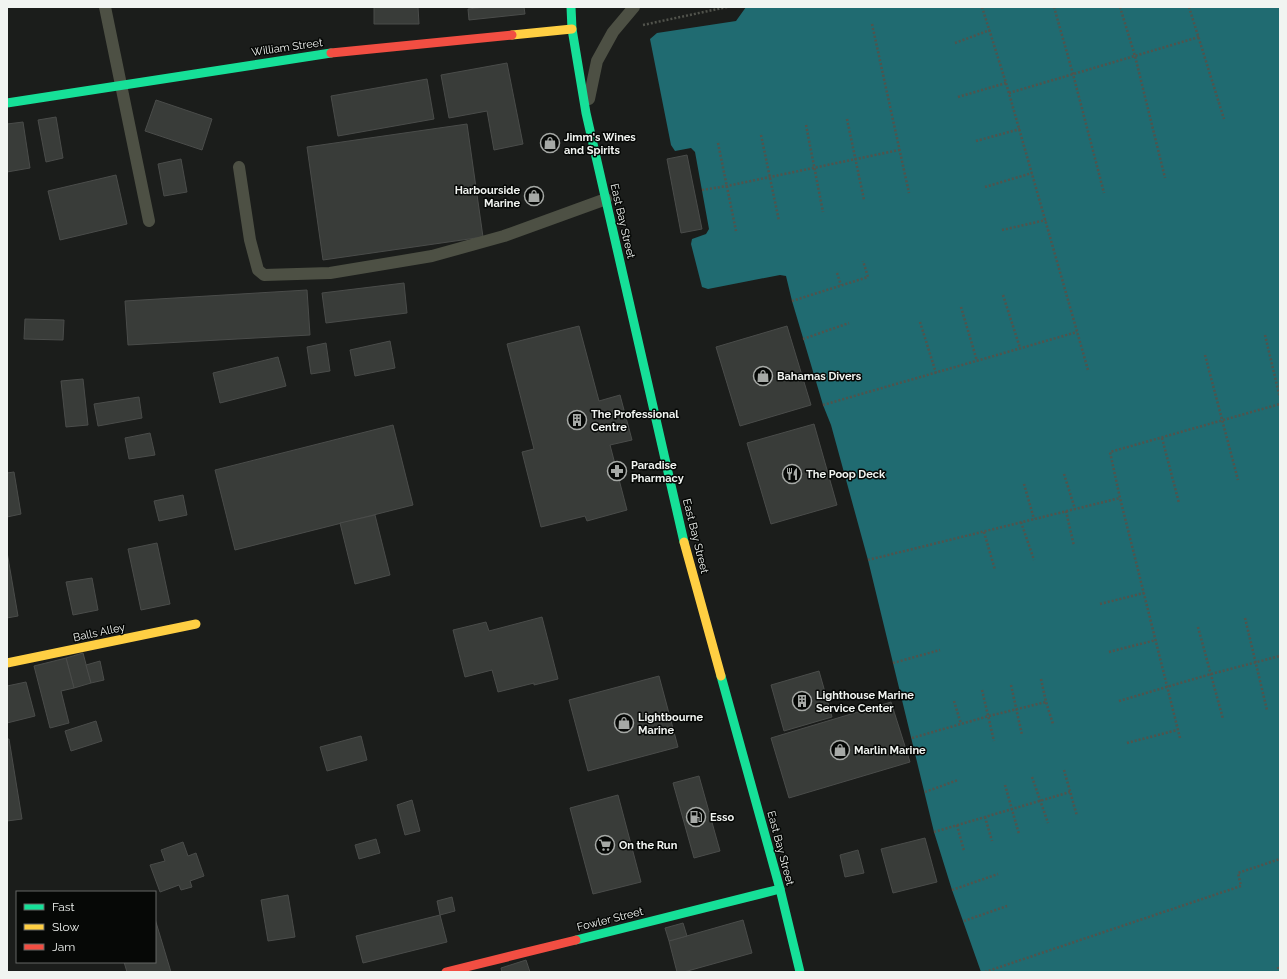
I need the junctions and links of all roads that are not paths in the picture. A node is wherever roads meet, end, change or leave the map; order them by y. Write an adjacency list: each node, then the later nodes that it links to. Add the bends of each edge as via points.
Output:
1 (105, 7): 5 (lane)
2 (571, 7): 4 (main road, East Bay Street)
3 (634, 7): 7 (lane, via 613,32 597,61)
4 (572, 29): 5 (main road, William Street, via 322,54); 7 (main road, East Bay Street)
5 (121, 84): 6 (main road, William Street); 10 (lane)
6 (7, 103)
7 (586, 112): 9 (main road, East Bay Street)
8 (238, 167): 9 (lane, via 250,240 258,270 264,275 330,273 432,256 504,236)
9 (606, 199): 13 (main road, East Bay Street, via 682,533)
10 (148, 221)
11 (196, 624): 12 (main road, Balls Alley)
12 (7, 663)
13 (780, 889): 14 (main road, Fowler Street); 15 (main road, East Bay Street)
14 (446, 972)
15 (800, 972)

